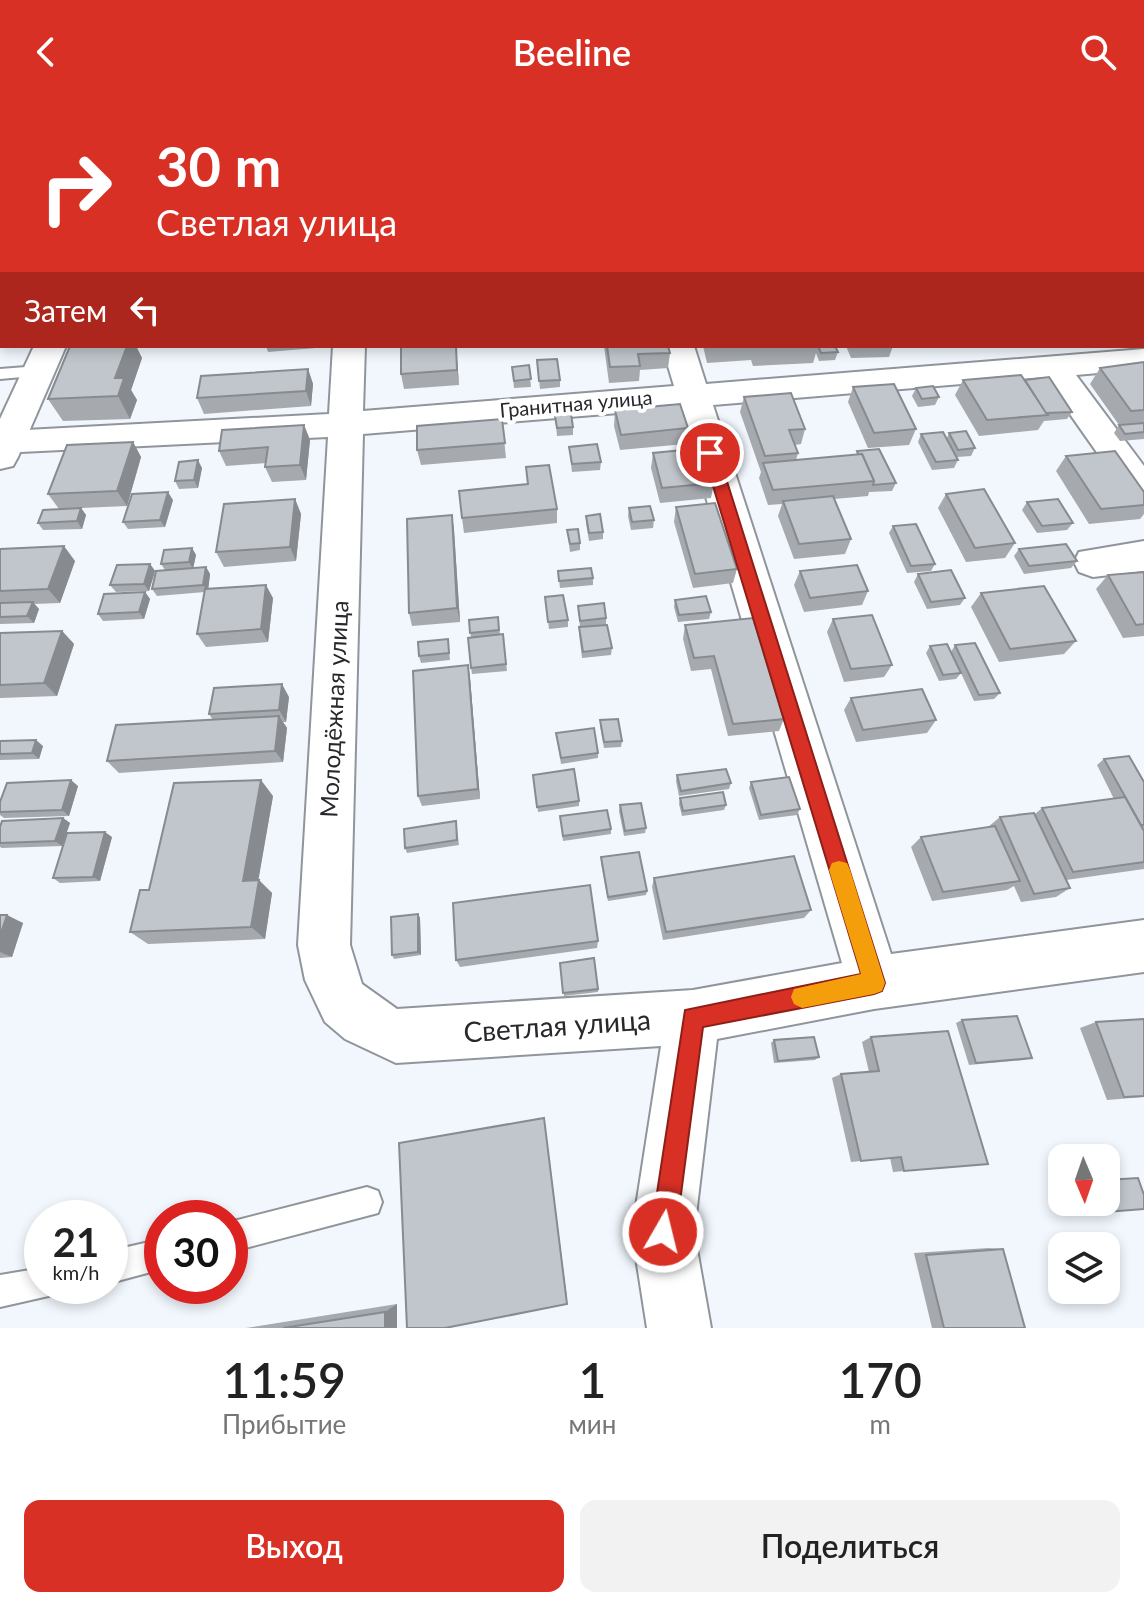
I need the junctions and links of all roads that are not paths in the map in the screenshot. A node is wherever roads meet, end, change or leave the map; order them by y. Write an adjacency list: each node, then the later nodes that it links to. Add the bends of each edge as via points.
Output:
1 (349, 348): 9 (street, Молодёжная улица)
2 (679, 348): 8 (street)
3 (1002, 358): 6 (street, Гранитная улица); 8 (street, Гранитная улица)
4 (45, 359): 7 (lane); 10 (street)
5 (1144, 359): 6 (street, Гранитная улица)
6 (1053, 367): 11 (street)
7 (0, 374)
8 (692, 394): 9 (street, Гранитная улица); 15 (street)
9 (348, 424): 10 (street, Гранитная улица); 17 (street, Молодёжная улица, via 324,945 330,986 358,1020)
10 (3, 450)
11 (1144, 492)
12 (1144, 556): 13 (street)
13 (1093, 562)
14 (1144, 946): 15 (street, Светлая улица)
15 (874, 983): 16 (street, Светлая улица)
16 (693, 1017): 17 (street, Светлая улица); 22 (street, via 663,1232)
17 (396, 1036)
18 (367, 1202): 19 (lane)
19 (248, 1232)
20 (24, 1287): 21 (lane)
21 (0, 1291)
22 (679, 1328)

